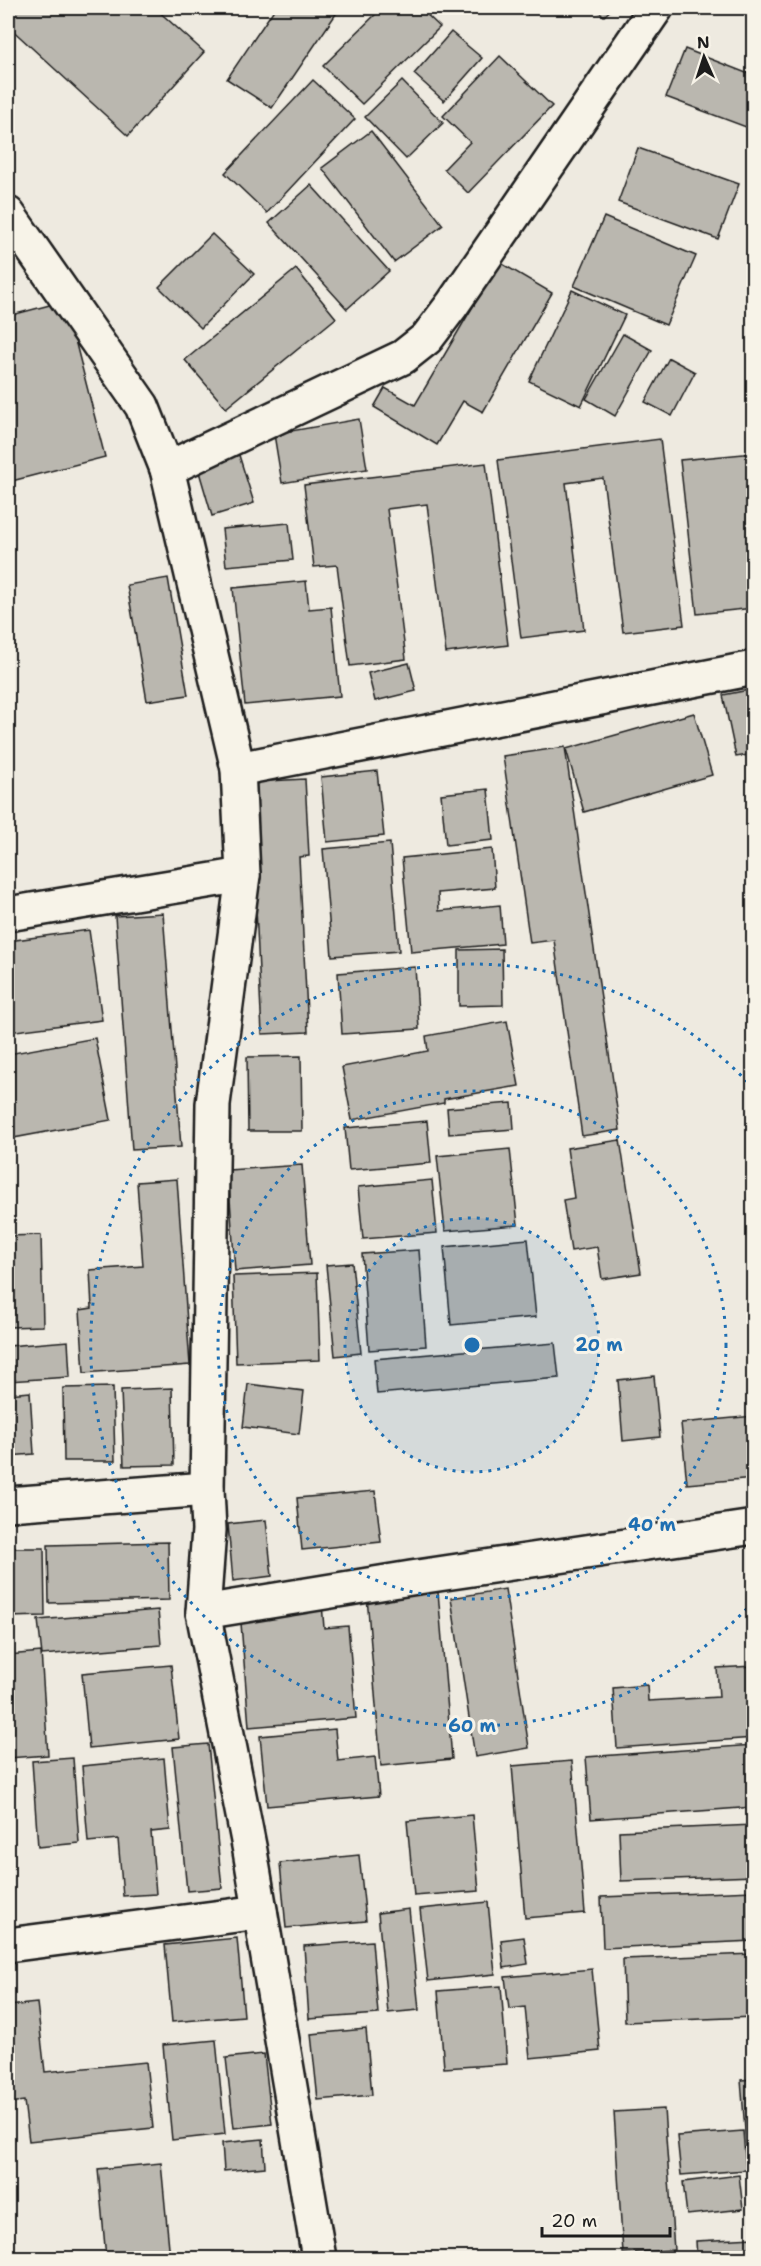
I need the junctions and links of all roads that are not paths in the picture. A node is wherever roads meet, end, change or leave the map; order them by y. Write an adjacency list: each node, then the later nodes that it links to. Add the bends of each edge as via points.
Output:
1 (656, 8): 3 (street, via 427,338 403,357)
2 (8, 214): 3 (street, via 142,406)
3 (167, 470): 5 (street)
4 (753, 668): 5 (street)
5 (238, 769): 6 (street)
6 (243, 875): 7 (street); 8 (street, via 213,1104)
7 (8, 914)
8 (207, 1489): 9 (street); 11 (street, via 209,1530)
9 (8, 1504)
10 (753, 1527): 11 (street)
11 (203, 1612): 12 (street)
12 (260, 1911): 13 (street); 14 (street)
13 (8, 1945)
14 (319, 2259)

